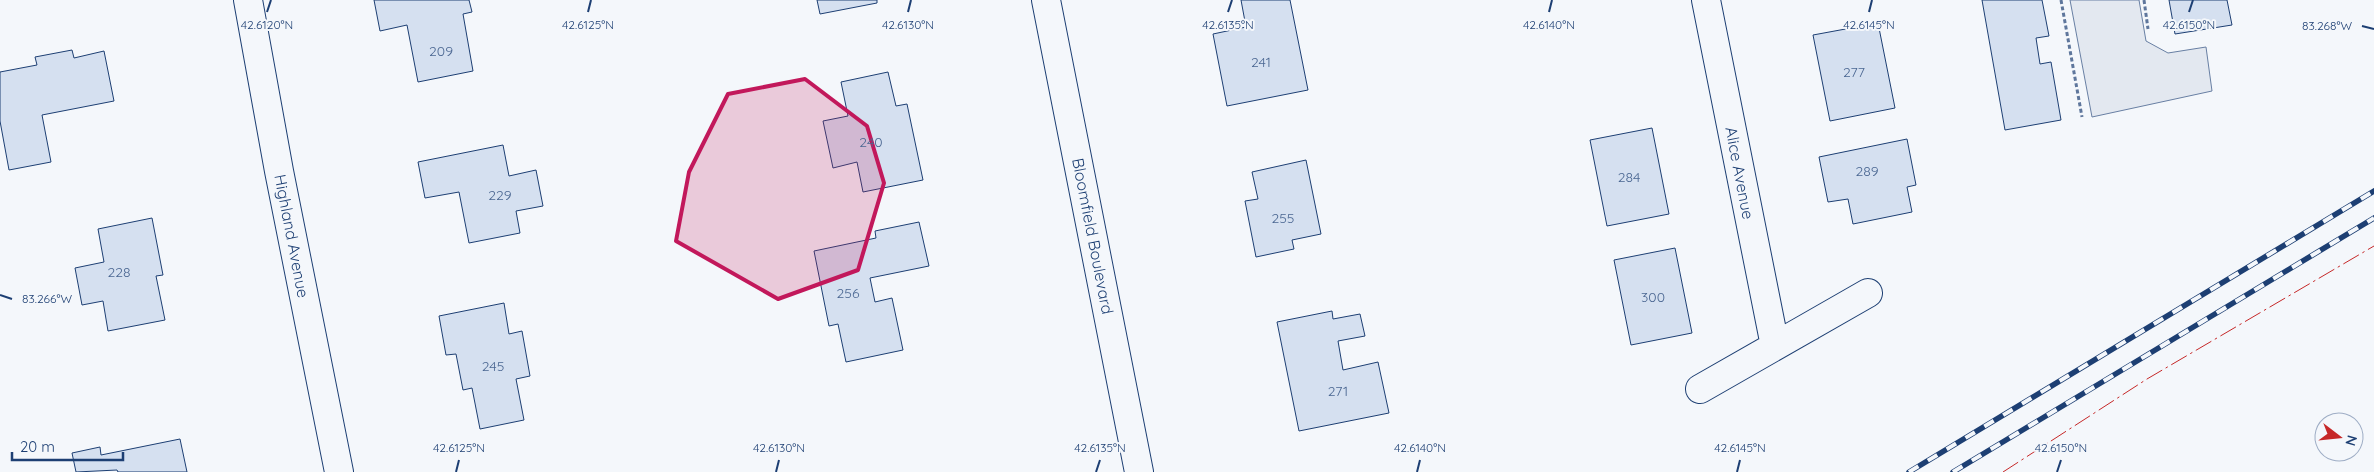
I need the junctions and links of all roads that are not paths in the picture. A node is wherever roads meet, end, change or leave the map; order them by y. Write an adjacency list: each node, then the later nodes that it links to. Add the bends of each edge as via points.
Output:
1 (248, 0): 7 (street, Highland Avenue)
2 (1046, 0): 8 (street, Bloomfield Boulevard)
3 (1706, 0): 5 (street, Alice Avenue)
4 (1868, 293): 5 (street)
5 (1775, 346): 6 (street)
6 (1700, 390)
7 (339, 472)
8 (1139, 472)

